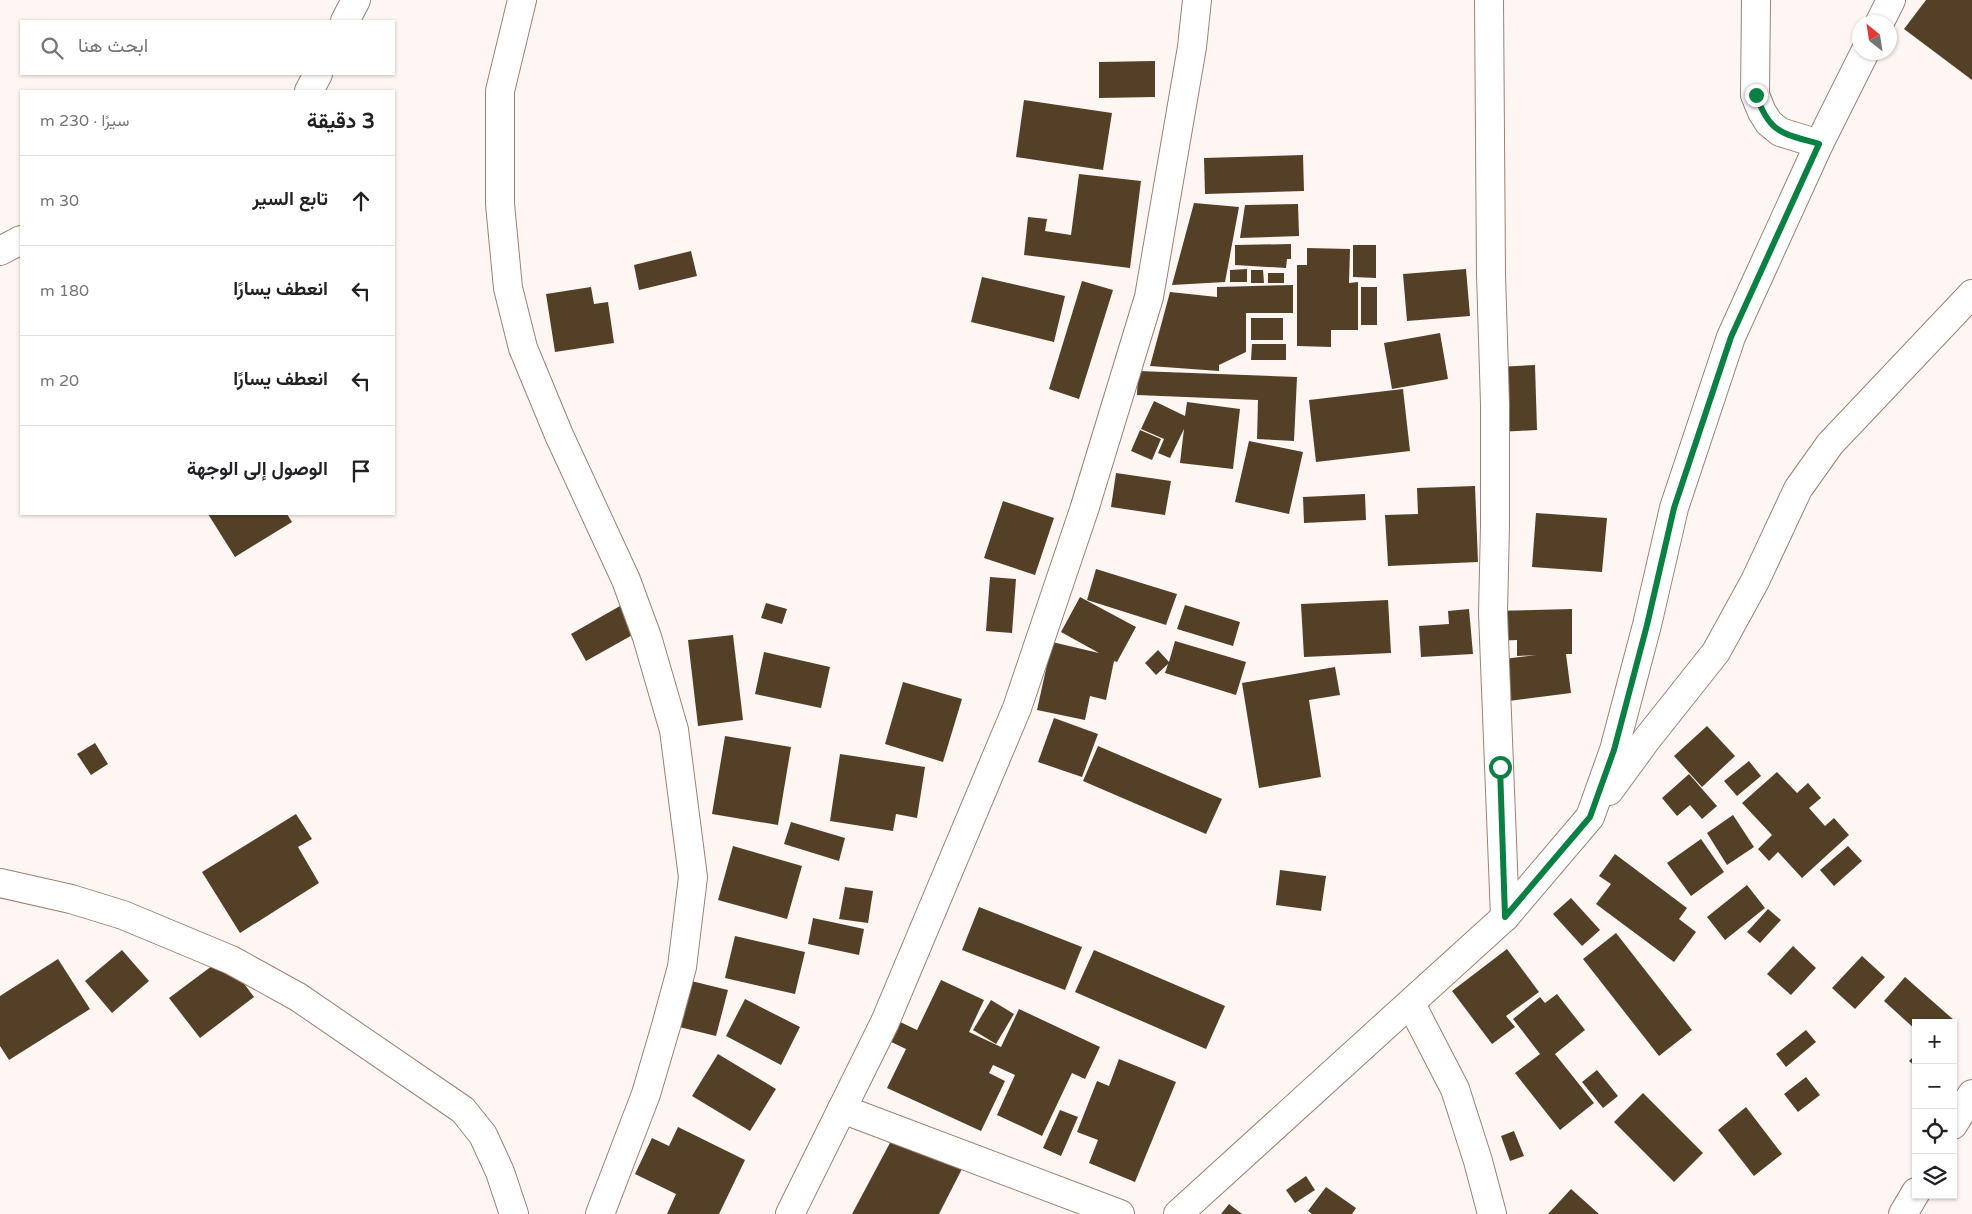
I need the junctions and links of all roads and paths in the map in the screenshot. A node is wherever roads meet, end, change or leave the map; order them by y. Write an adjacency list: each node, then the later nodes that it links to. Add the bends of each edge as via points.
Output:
1 (356, 0): 8 (street)
2 (522, 0): 25 (street, via 500,91 500,204 508,288 523,348 626,580 647,637 674,730 693,877 682,967 666,1026 646,1094)
3 (1197, 0): 21 (street, via 1192,47 1149,297 1084,510 1017,708 885,1022)
4 (1489, 0): 18 (street, via 1495,404 1493,613)
5 (1756, 0): 12 (street, via 1756,95 1762,112 1780,132)
6 (1891, 0): 7 (street)
7 (1884, 15)
8 (346, 20)
9 (1861, 60): 12 (street)
10 (317, 75): 11 (street)
11 (310, 90)
12 (1819, 144): 16 (street, via 1731,337 1674,508 1614,750)
13 (20, 240): 14 (street)
14 (0, 250)
15 (1972, 294): 16 (street, via 1830,444 1798,489 1755,581 1716,652)
16 (1590, 817): 18 (street)
17 (0, 883): 24 (street, via 123,915 231,960 298,997 463,1110 483,1135)
18 (1505, 917): 19 (street)
19 (1410, 1004): 28 (street); 29 (street, via 1455,1089)
20 (1972, 1094): 22 (street)
21 (842, 1109): 26 (street); 27 (street)
22 (1957, 1118)
23 (1912, 1199): 30 (street)
24 (514, 1214)
25 (600, 1214)
26 (790, 1214)
27 (1120, 1214)
28 (1178, 1214)
29 (1492, 1214)
30 (1903, 1214)

